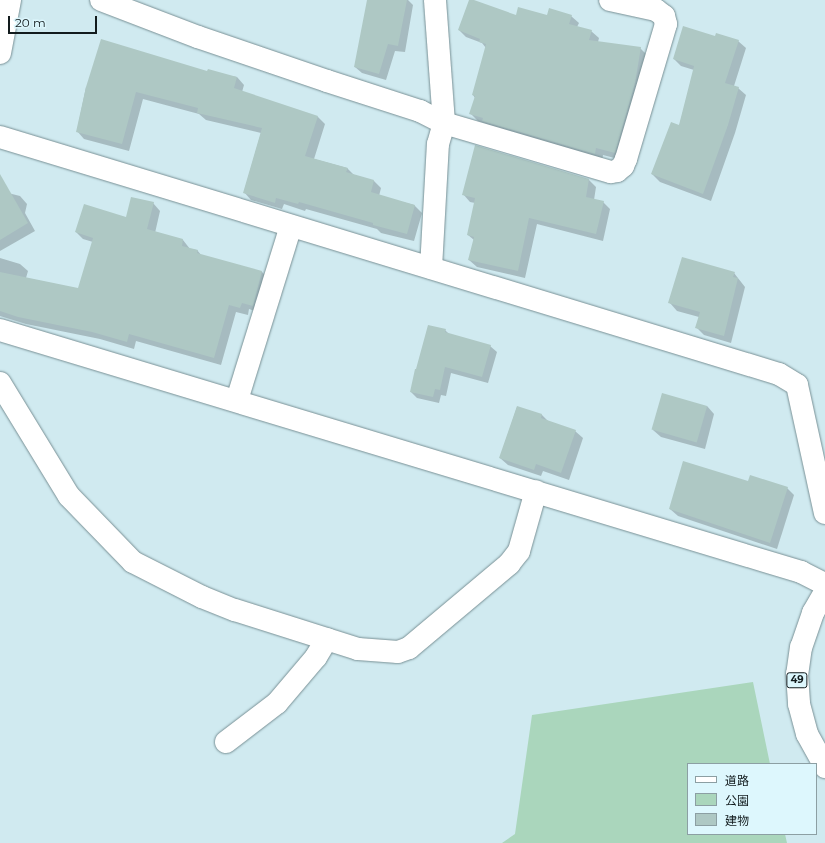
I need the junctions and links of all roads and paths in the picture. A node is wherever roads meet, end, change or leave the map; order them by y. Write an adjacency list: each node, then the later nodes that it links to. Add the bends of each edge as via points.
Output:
1 (10, 0): 5 (street)
2 (101, 0): 6 (street, via 327,82 420,111)
3 (435, 0): 6 (street)
4 (610, 0): 6 (street, via 656,10 664,16 666,24 626,159 617,171 605,171)
5 (0, 53)
6 (444, 123): 9 (street, via 438,144)
7 (0, 137): 8 (street)
8 (291, 226): 9 (street); 12 (street)
9 (431, 268): 14 (street, via 779,374 798,385)
10 (0, 330): 12 (street)
11 (0, 383): 17 (street, via 69,496 133,562 202,597)
12 (237, 400): 13 (street)
13 (536, 492): 15 (street, via 801,572); 17 (street, via 519,551 509,564 409,648 398,652 358,649)
14 (824, 505)
15 (825, 584)
16 (825, 592): 19 (street, 49, via 813,613 801,647 797,674 799,704 807,734)
17 (327, 639): 18 (street, via 316,657 277,703)
18 (226, 742)
19 (825, 767)

